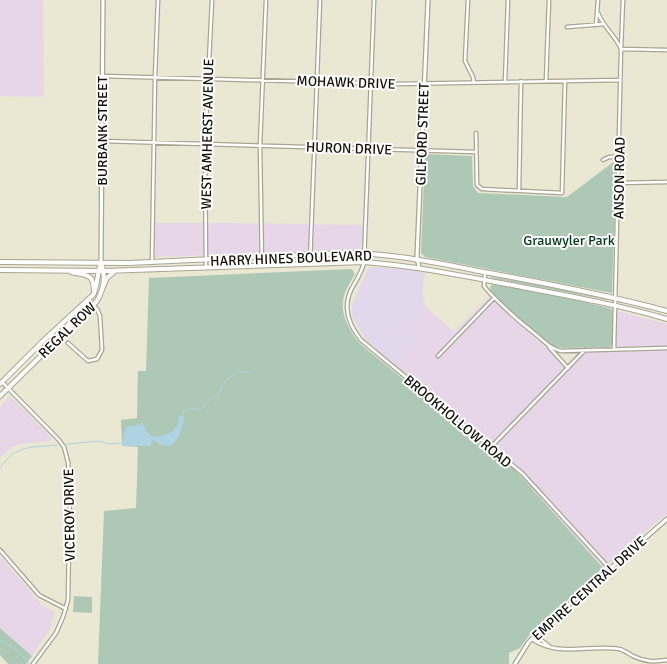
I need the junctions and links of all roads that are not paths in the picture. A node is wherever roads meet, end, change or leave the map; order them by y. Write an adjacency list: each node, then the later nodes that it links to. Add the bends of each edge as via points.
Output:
1 (103, 0): 19 (street, BURBANK STREET)
2 (158, 0): 20 (street)
3 (212, 0): 21 (street, WEST AMHERST AVENUE)
4 (266, 0): 22 (street)
5 (320, 0): 24 (street)
6 (374, 0): 29 (street)
7 (428, 0): 30 (street, GILFORD STREET)
8 (468, 0): 31 (street, via 465,61)
9 (508, 0): 27 (street)
10 (548, 0): 25 (street)
11 (598, 0): 13 (street)
12 (623, 0): 17 (street, ANSON ROAD)
13 (598, 14): 14 (street); 15 (street)
14 (604, 24): 15 (street); 17 (street)
15 (596, 25): 16 (street)
16 (567, 27)
17 (622, 49): 18 (street); 23 (street, ANSON ROAD)
18 (667, 50)
19 (102, 76): 20 (street, MOHAWK DRIVE); 33 (street, BURBANK STREET)
20 (155, 77): 21 (street, MOHAWK DRIVE); 34 (street)
21 (209, 78): 22 (street, MOHAWK DRIVE); 35 (street, WEST AMHERST AVENUE)
22 (263, 80): 24 (street, MOHAWK DRIVE); 36 (street)
23 (620, 80): 26 (street, MOHAWK DRIVE); 41 (street, ANSON ROAD)
24 (317, 81): 29 (street, MOHAWK DRIVE); 37 (street)
25 (546, 81): 26 (street, MOHAWK DRIVE); 28 (street, MOHAWK DRIVE)
26 (565, 81): 45 (street, via 562,193)
27 (505, 82): 28 (street, MOHAWK DRIVE); 31 (street, MOHAWK DRIVE)
28 (521, 82): 45 (street)
29 (370, 83): 30 (street, MOHAWK DRIVE); 38 (street)
30 (424, 83): 31 (street, MOHAWK DRIVE); 39 (street, GILFORD STREET)
31 (474, 83)
32 (476, 133): 40 (street)
33 (102, 141): 34 (street, HURON DRIVE); 55 (street, BURBANK STREET)
34 (153, 143): 35 (street, HURON DRIVE); 52 (street)
35 (206, 144): 36 (street, HURON DRIVE); 50 (street, WEST AMHERST AVENUE)
36 (260, 146): 37 (street, HURON DRIVE); 48 (street)
37 (314, 147): 38 (street, HURON DRIVE); 46 (street)
38 (368, 149): 39 (street, HURON DRIVE); 47 (street)
39 (422, 150): 40 (street, HURON DRIVE); 49 (street, GILFORD STREET)
40 (476, 152): 45 (street, via 479,188)
41 (619, 157): 42 (street); 44 (street, ANSON ROAD)
42 (603, 160)
43 (667, 182): 44 (street)
44 (618, 183): 71 (street, ANSON ROAD)
45 (519, 191)
46 (310, 254): 47 (main road, HARRY HINES BOULEVARD); 48 (main road, HARRY HINES BOULEVARD); 56 (street)
47 (364, 254): 49 (main road, HARRY HINES BOULEVARD); 53 (street)
48 (262, 257): 50 (main road, HARRY HINES BOULEVARD); 57 (street)
49 (418, 259): 59 (street, GILFORD STREET); 66 (main road, HARRY HINES BOULEVARD)
50 (206, 260): 52 (main road, HARRY HINES BOULEVARD); 58 (street, WEST AMHERST AVENUE)
51 (1, 262): 54 (main road, HARRY HINES BOULEVARD); 60 (main road)
52 (152, 262): 55 (main road, HARRY HINES BOULEVARD)
53 (364, 262): 56 (main road, HARRY HINES BOULEVARD); 59 (main road, HARRY HINES BOULEVARD); 91 (street, BROOKHOLLOW ROAD, via 347,300 346,314 352,329)
54 (50, 263): 55 (main road, HARRY HINES BOULEVARD); 61 (main road)
55 (101, 263): 64 (main road, REGAL ROW); 65 (main road, REGAL ROW)
56 (310, 263): 57 (main road, HARRY HINES BOULEVARD)
57 (262, 265): 58 (main road, HARRY HINES BOULEVARD)
58 (206, 268): 62 (main road, HARRY HINES BOULEVARD)
59 (419, 268): 67 (main road, HARRY HINES BOULEVARD)
60 (1, 270): 61 (main road, HARRY HINES BOULEVARD)
61 (35, 270): 63 (main road, HARRY HINES BOULEVARD)
62 (117, 270): 65 (main road, HARRY HINES BOULEVARD); 68 (main road, via 108,276)
63 (64, 271): 64 (main road, HARRY HINES BOULEVARD); 69 (main road, via 90,276 94,281)
64 (98, 271): 65 (main road, HARRY HINES BOULEVARD); 69 (main road, REGAL ROW)
65 (104, 271): 68 (main road, REGAL ROW)
66 (485, 272): 67 (street); 71 (main road, HARRY HINES BOULEVARD)
67 (484, 280): 70 (street, via 484,287); 74 (main road, HARRY HINES BOULEVARD)
68 (103, 287): 73 (main road, REGAL ROW)
69 (94, 293): 72 (main road, REGAL ROW)
70 (494, 298): 80 (street); 86 (street)
71 (615, 298): 74 (street, ANSON ROAD); 75 (main road, HARRY HINES BOULEVARD)
72 (88, 300): 73 (street); 76 (main road, REGAL ROW)
73 (94, 305): 78 (main road, REGAL ROW); 79 (street, via 102,322 100,357 88,362)
74 (615, 306): 77 (main road, HARRY HINES BOULEVARD); 83 (street, ANSON ROAD)
75 (667, 311)
76 (72, 316): 78 (main road); 82 (main road, REGAL ROW)
77 (667, 318)
78 (61, 336): 85 (main road, REGAL ROW)
79 (68, 343)
80 (548, 346): 84 (street, via 561,351); 87 (street)
81 (667, 348): 83 (street)
82 (35, 349): 85 (main road); 88 (main road, REGAL ROW)
83 (614, 349): 84 (street)
84 (585, 350): 87 (street)
85 (40, 355): 89 (main road, REGAL ROW)
86 (438, 356)
87 (568, 368): 91 (street)
88 (1, 384): 89 (street, VICEROY DRIVE)
89 (8, 388): 90 (main road, REGAL ROW); 96 (street, VICEROY DRIVE, via 59,440 66,453 70,516)
90 (0, 396)
91 (490, 448): 95 (street, BROOKHOLLOW ROAD, via 522,473)
92 (665, 521): 93 (street); 95 (street, EMPIRE CENTRAL DRIVE)
93 (667, 525)
94 (0, 550): 96 (street, via 35,592)
95 (610, 569): 97 (street, EMPIRE CENTRAL DRIVE)
96 (66, 609): 102 (street, VICEROY DRIVE, via 56,633)
97 (535, 635): 98 (street, EMPIRE CENTRAL DRIVE); 99 (street)
98 (532, 639): 99 (street); 101 (street, EMPIRE CENTRAL DRIVE)
99 (550, 647): 100 (street, via 619,649 640,660)
100 (667, 660)
101 (516, 663)
102 (33, 664)

